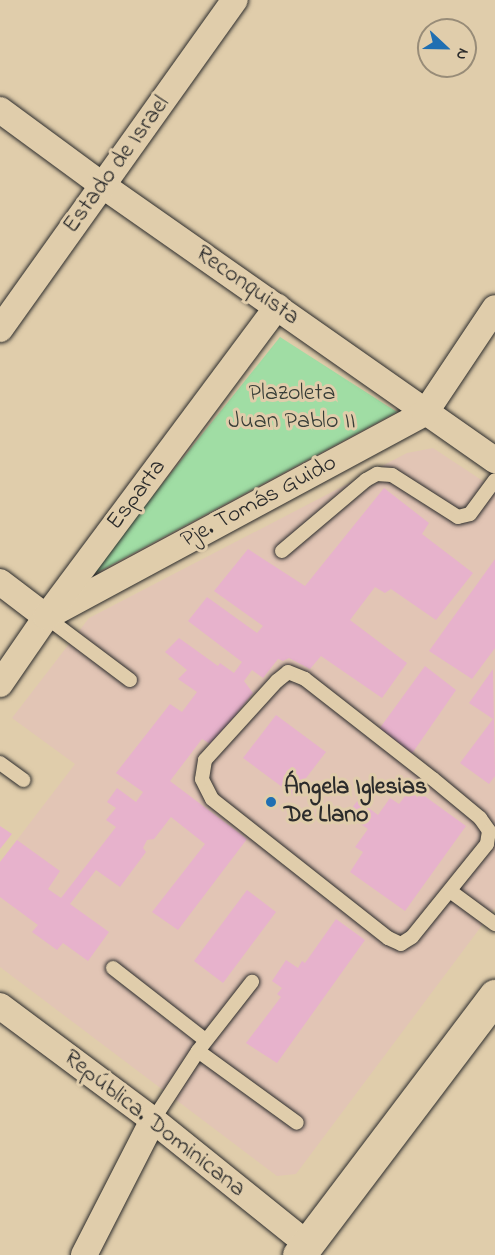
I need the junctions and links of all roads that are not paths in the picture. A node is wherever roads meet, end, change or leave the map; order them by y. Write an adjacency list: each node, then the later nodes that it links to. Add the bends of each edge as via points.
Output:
1 (235, 0): 3 (street, Estado de Israel)
2 (0, 110): 3 (street, Reconquista)
3 (102, 185): 4 (street, Reconquista); 6 (street, Estado de Israel)
4 (277, 307): 7 (street, Reconquista); 12 (street, Esparta)
5 (495, 308): 7 (street, Pje. Tomás Guido)
6 (0, 329)
7 (425, 413): 8 (street, Reconquista); 12 (street, Pje. Tomás Guido)
8 (495, 460)
9 (495, 480): 10 (lane, via 470,514 458,517 392,475 377,474)
10 (282, 551)
11 (0, 582): 12 (street)
12 (46, 617): 13 (lane); 14 (street, Esparta)
13 (130, 680)
14 (0, 684)
15 (0, 763): 16 (lane)
16 (23, 780)
17 (450, 891): 17 (lane, via 487,844 489,831 480,818 305,679 288,672 206,760 202,779 212,799 388,938 401,944 412,937); 18 (lane)
18 (495, 924)
19 (113, 969): 23 (lane)
20 (252, 981): 23 (lane)
21 (495, 996): 26 (main road)
22 (0, 1006): 24 (street, República. Dominicana)
23 (201, 1046): 24 (lane); 25 (lane)
24 (153, 1120): 26 (street, República. Dominicana); 27 (street)
25 (297, 1123)
26 (303, 1250)
27 (84, 1255)

